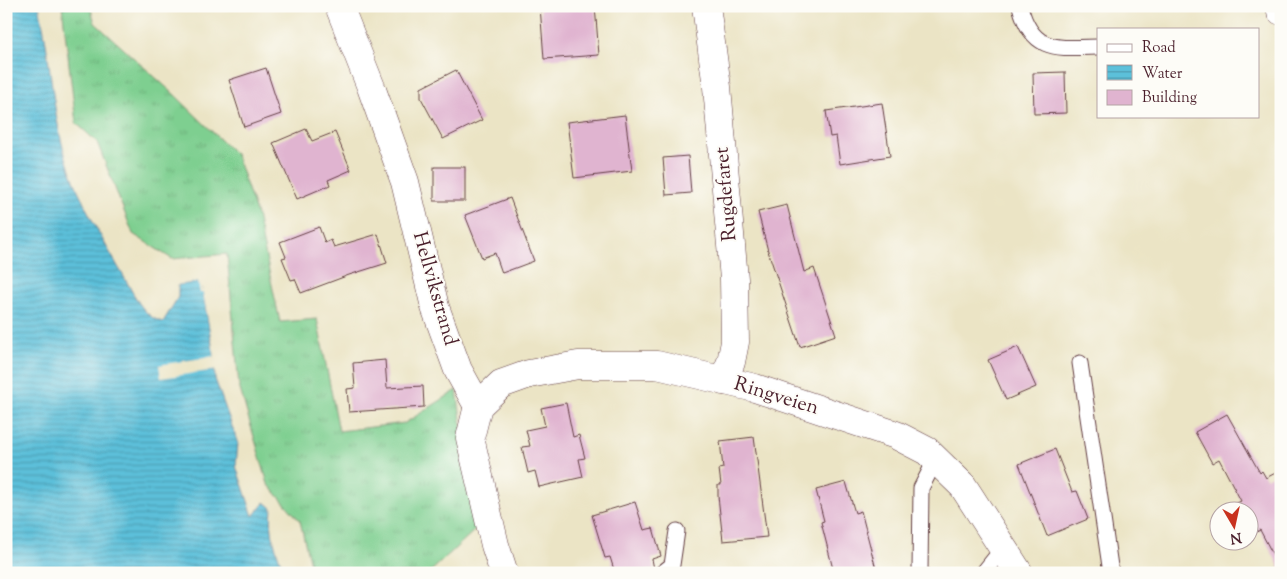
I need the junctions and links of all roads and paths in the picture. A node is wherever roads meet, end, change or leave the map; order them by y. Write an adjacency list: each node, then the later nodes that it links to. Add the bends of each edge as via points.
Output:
1 (338, 6): 9 (street, Hellvikstrand, via 405,182 435,307 458,370)
2 (706, 6): 8 (street, Rugdefaret, via 718,96 734,279 735,342)
3 (1020, 6): 6 (lane, via 1024,23 1031,35 1041,42)
4 (1280, 6): 5 (street)
5 (1281, 11)
6 (1097, 48)
7 (1080, 363): 18 (lane)
8 (723, 381): 9 (street, Ringveien, via 657,365 578,365 529,374 501,384); 10 (street, Ringveien, via 755,388 896,435 928,451)
9 (478, 406): 13 (street, via 470,438)
10 (936, 459): 12 (street, Ringveien, via 963,486); 15 (lane, via 921,488)
11 (677, 531): 14 (lane, via 672,565)
12 (1003, 548): 16 (lane); 17 (street, Ringveien)
13 (504, 573)
14 (662, 573)
15 (920, 573)
16 (983, 573)
17 (1019, 573)
18 (1110, 573)

